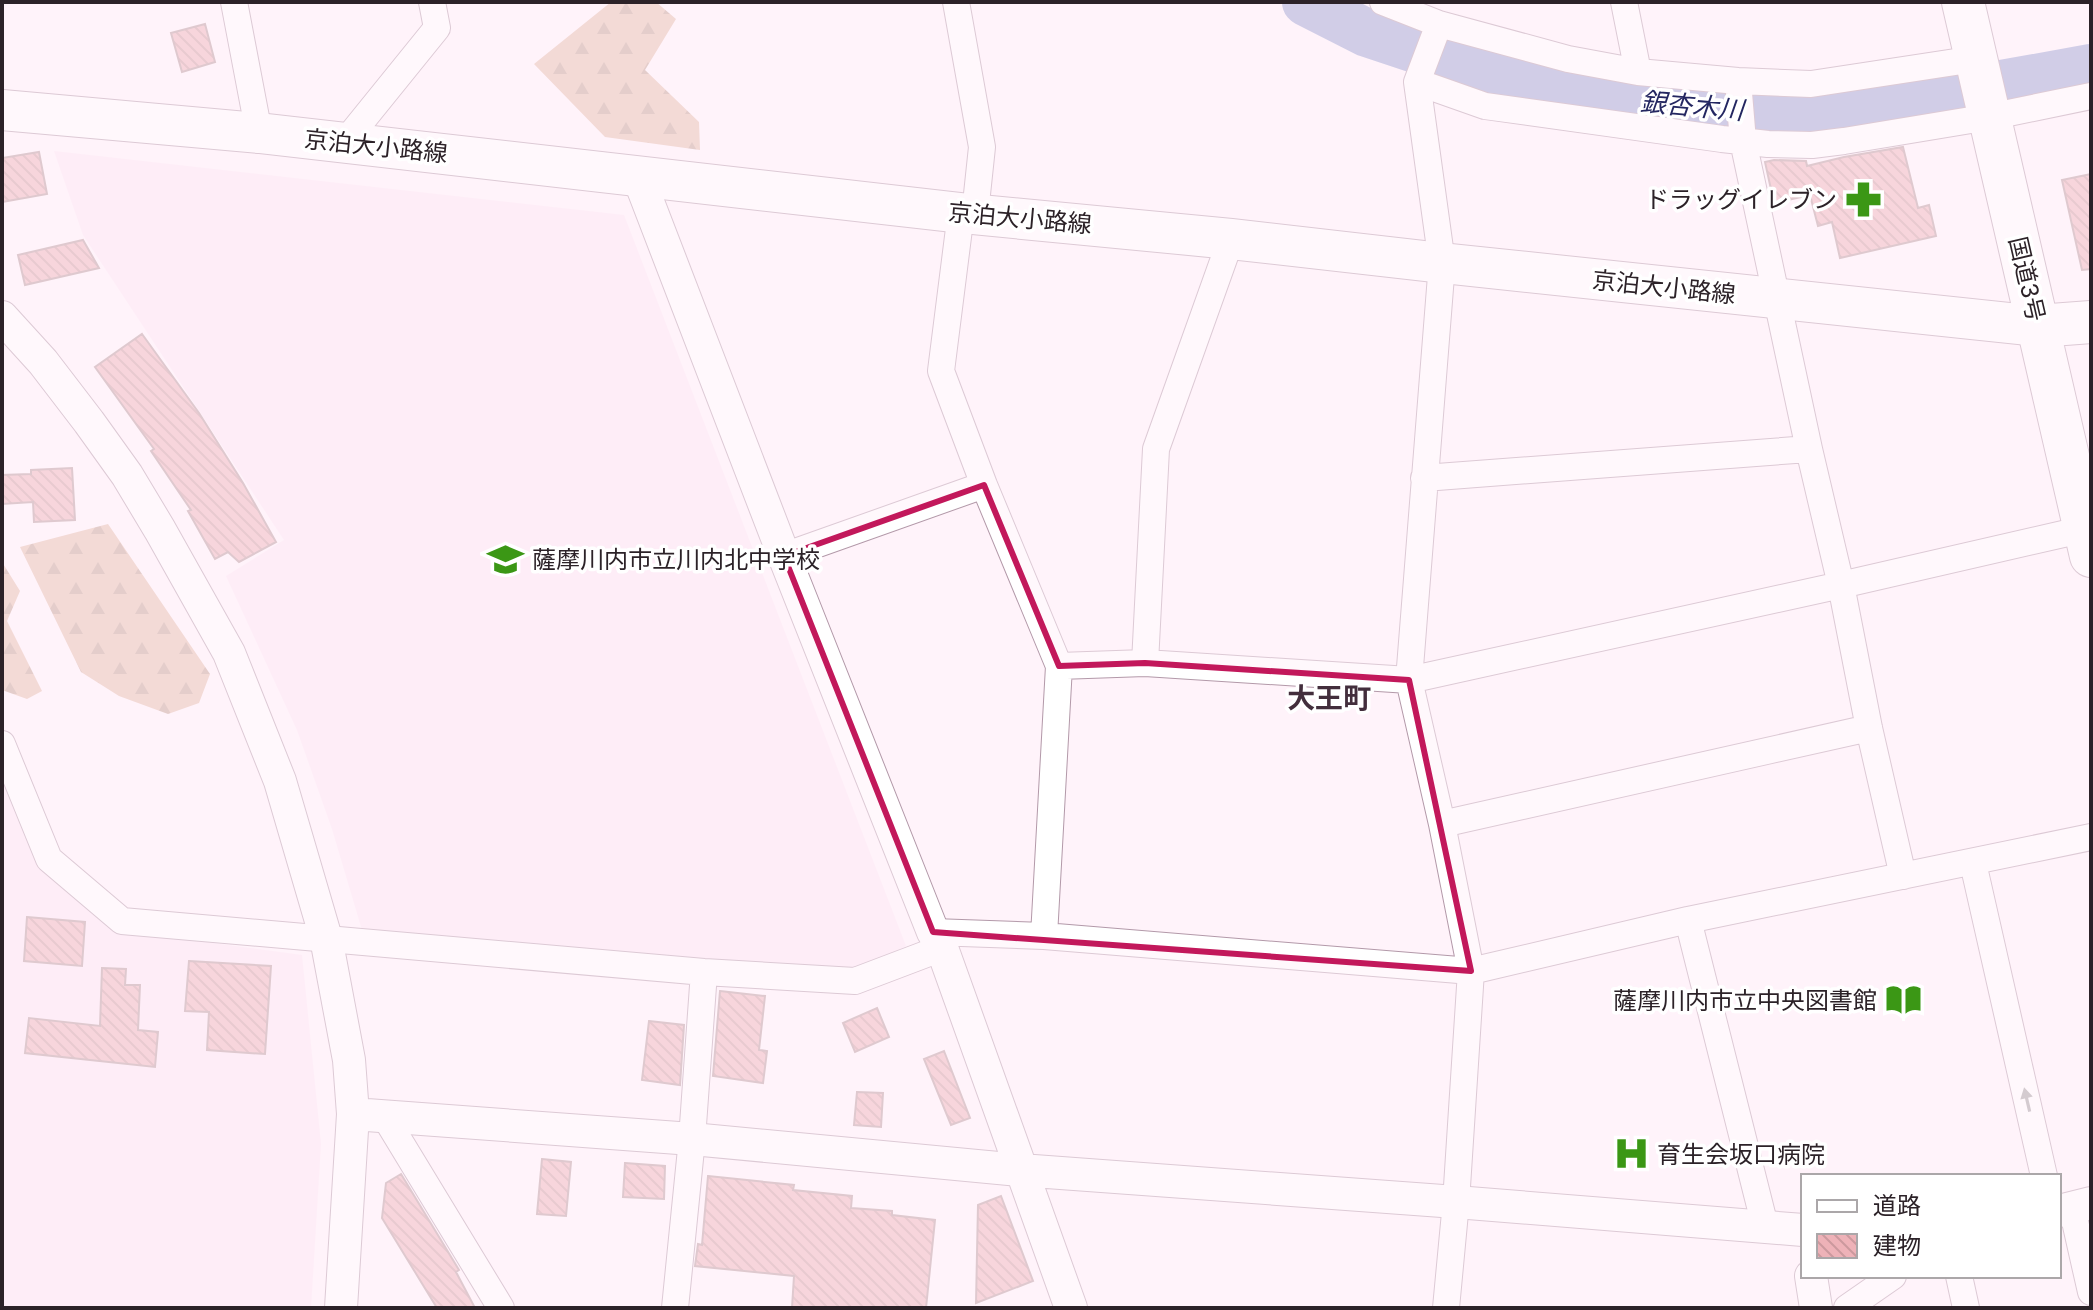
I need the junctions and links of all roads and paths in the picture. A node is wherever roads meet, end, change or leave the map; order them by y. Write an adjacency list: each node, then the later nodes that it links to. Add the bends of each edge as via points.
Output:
1 (234, 2): 14 (street)
2 (432, 2): 16 (street, via 437,28)
3 (956, 2): 18 (street, via 982,147)
4 (1383, 2): 7 (street)
5 (1624, 2): 8 (street)
6 (1963, 2): 11 (highway, 国道3号)
7 (1438, 28): 8 (street); 9 (street)
8 (1638, 72): 10 (street)
9 (1419, 77): 15 (street, via 1485,106); 20 (street)
10 (1739, 86): 11 (street); 15 (street)
11 (1982, 88): 12 (street); 15 (street, via 1844,141 1812,145); 24 (highway, 国道3号)
12 (2091, 96)
13 (2, 110): 14 (main road, 京泊大小路線)
14 (259, 133): 16 (main road, 京泊大小路線)
15 (1743, 135): 21 (street)
16 (344, 143): 17 (main road, 京泊大小路線)
17 (638, 176): 18 (main road, 京泊大小路線); 29 (street)
18 (968, 213): 19 (main road, 京泊大小路線); 27 (street, via 941,371)
19 (1231, 239): 20 (main road, 京泊大小路線); 31 (street, via 1156,449)
20 (1442, 263): 21 (main road, 京泊大小路線); 26 (street)
21 (1776, 299): 24 (main road, 京泊大小路線); 25 (street)
22 (2, 317): 42 (street, via 43,362 127,475 229,653 280,781)
23 (2091, 322): 24 (highway)
24 (2038, 326): 28 (highway, 国道3号)
25 (1809, 449): 26 (street); 30 (street)
26 (1424, 478): 33 (street)
27 (984, 485): 29 (street); 32 (street)
28 (2088, 543): 30 (street)
29 (784, 556): 43 (street)
30 (1841, 585): 33 (street); 34 (street)
31 (1145, 663): 32 (street); 33 (street)
32 (1059, 666): 41 (street)
33 (1409, 680): 36 (street)
34 (1869, 728): 36 (street); 39 (street)
35 (2, 744): 42 (street, via 49,859 122,921)
36 (1442, 824): 44 (street)
37 (2091, 837): 38 (street)
38 (1973, 863): 39 (street); 50 (street, one-way to 38)
39 (1903, 876): 40 (street)
40 (1688, 920): 44 (street); 53 (street)
41 (1044, 936): 43 (street); 44 (street)
42 (326, 938): 45 (street); 46 (street, via 349,1060)
43 (937, 940): 45 (street, via 855,981); 49 (street)
44 (1471, 971): 51 (street)
45 (704, 972): 48 (street)
46 (353, 1114): 47 (street); 59 (street)
47 (385, 1117): 48 (street); 60 (street)
48 (692, 1139): 49 (street); 61 (street)
49 (1020, 1170): 51 (street); 62 (street)
50 (2044, 1174)
51 (1456, 1202): 53 (street); 63 (street)
52 (2074, 1207): 58 (street)
53 (1765, 1226): 54 (street)
54 (1801, 1230)
55 (1811, 1278): 64 (street)
56 (1890, 1278): 65 (street)
57 (1959, 1278): 66 (street)
58 (2091, 1292)
59 (341, 1308)
60 (501, 1308)
61 (675, 1308)
62 (1071, 1308)
63 (1446, 1308)
64 (1816, 1308)
65 (1847, 1308)
66 (1966, 1308)

